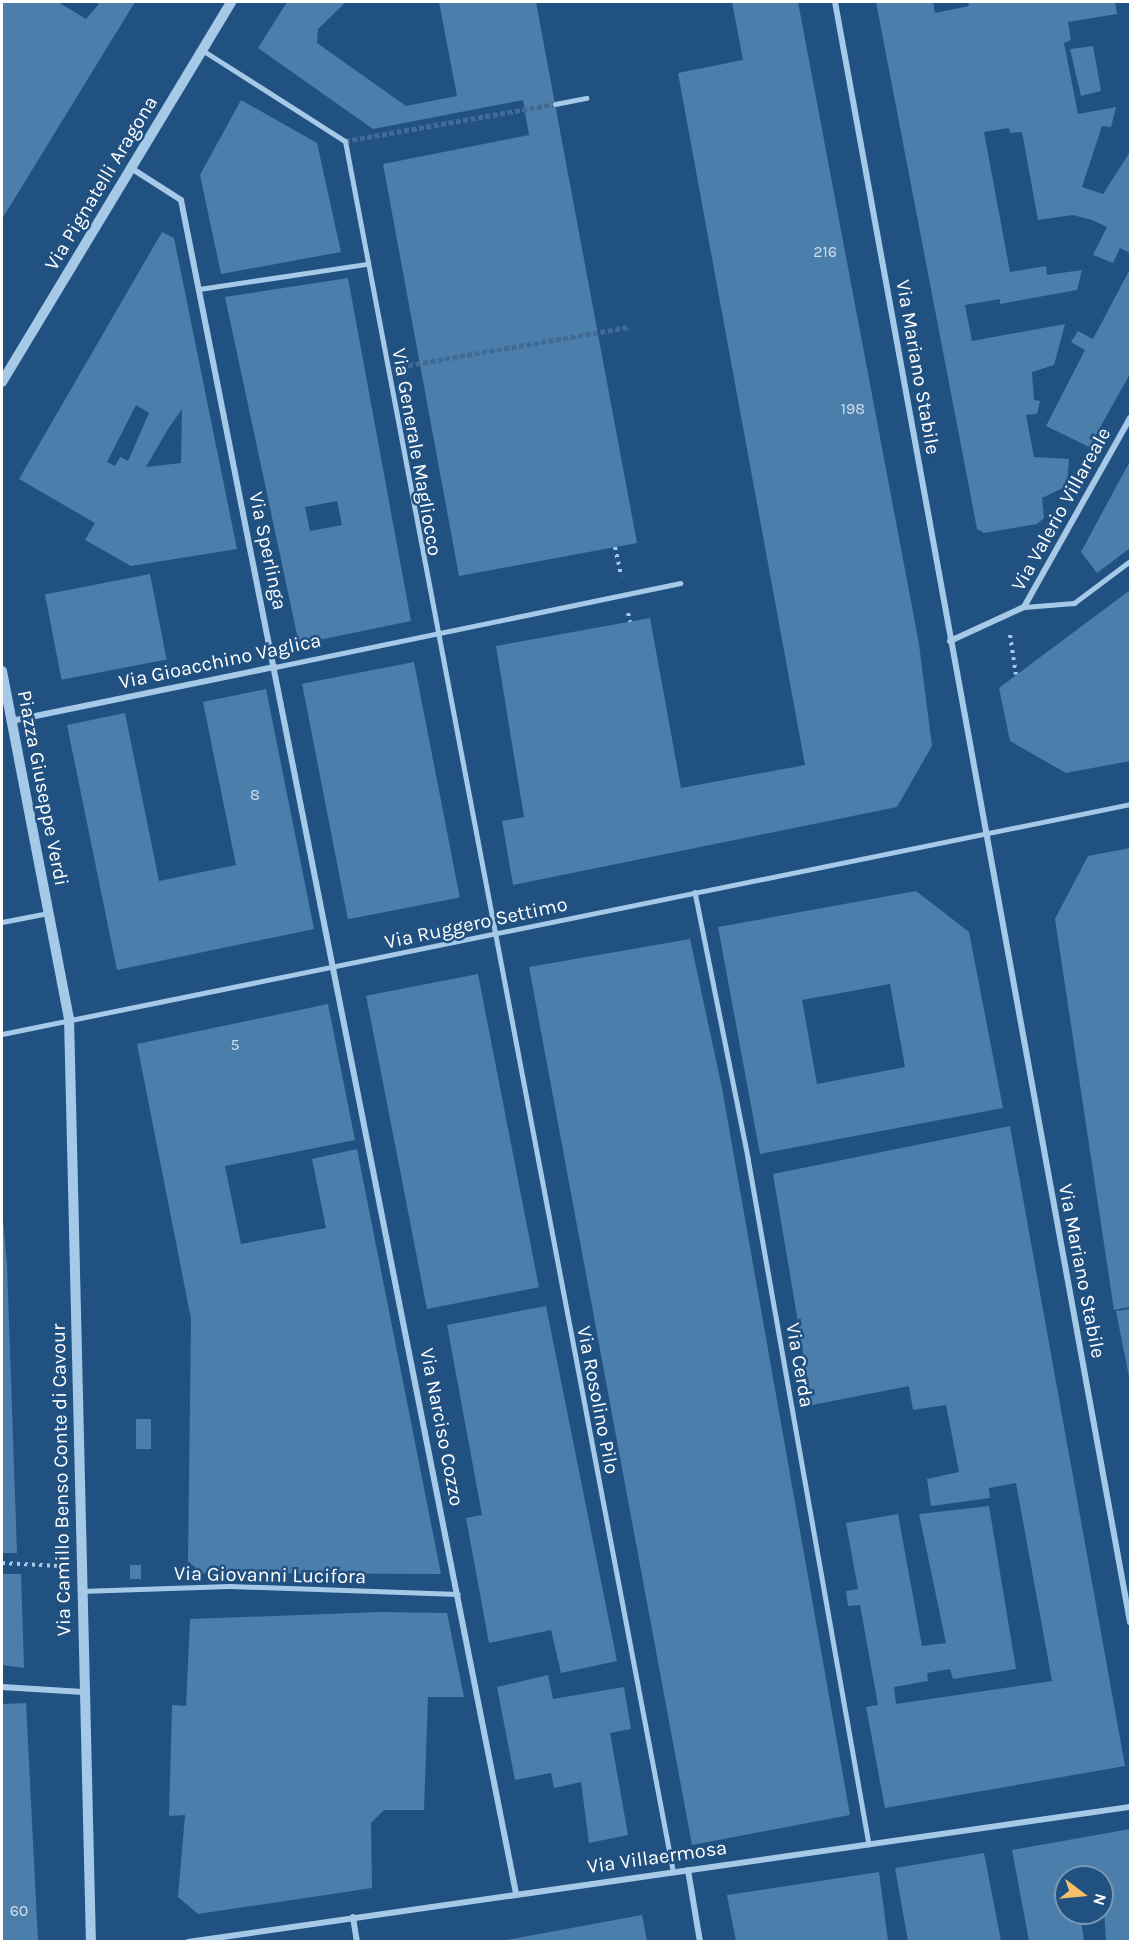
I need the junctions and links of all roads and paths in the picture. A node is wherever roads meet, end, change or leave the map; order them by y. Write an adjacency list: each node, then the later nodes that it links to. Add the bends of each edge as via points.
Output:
1 (231, 2): 3 (street, Via Pignatelli Aragona)
2 (835, 2): 16 (street, Via Mariano Stabile)
3 (202, 50): 6 (street, Via Pignatelli Aragona); 7 (street, Via Generale Magliocco, via 345,141)
4 (586, 98): 5 (street)
5 (555, 104)
6 (131, 168): 8 (street, Via Sperlinga, via 181,200); 9 (street, Via Pignatelli Aragona)
7 (367, 264): 8 (street); 15 (street, Via Generale Magliocco)
8 (199, 289): 17 (street, Via Sperlinga)
9 (2, 382)
10 (1131, 418): 13 (street, Via Valerio Villareale)
11 (1131, 561): 13 (street, via 1074,603)
12 (680, 583): 15 (street, Via Gioacchino Vaglica)
13 (1024, 607): 14 (street, Via Valerio Villareale)
14 (1008, 615): 16 (street, Via Valerio Villareale); 19 (path)
15 (435, 632): 17 (street, Via Gioacchino Vaglica); 26 (street, Via Generale Magliocco)
16 (950, 641): 22 (street, Via Mariano Stabile)
17 (275, 667): 20 (street, Via Gioacchino Vaglica); 27 (street, Via Sperlinga)
18 (2, 671): 20 (street, Piazza Giuseppe Verdi)
19 (1016, 675)
20 (11, 721): 24 (street, Piazza Giuseppe Verdi)
21 (1131, 804): 22 (street, Via Ruggero Settimo)
22 (984, 834): 23 (street, Via Ruggero Settimo); 34 (street, Via Mariano Stabile)
23 (695, 892): 26 (street, Via Ruggero Settimo); 38 (lane, Via Cerda, via 748,1158)
24 (50, 912): 25 (street, Piazza Giuseppe Verdi); 28 (street, Piazza Giuseppe Verdi)
25 (2, 922)
26 (494, 935): 27 (street, Via Ruggero Settimo); 40 (street, Via Rosolino Pilo)
27 (337, 967): 28 (street, Via Ruggero Settimo); 33 (street, Via Narciso Cozzo)
28 (69, 1018): 29 (street, Via Ruggero Settimo); 31 (street, Via Camillo Benso Conte di Cavour)
29 (2, 1034)
30 (2, 1563): 31 (path)
31 (81, 1568): 32 (street, Via Camillo Benso Conte di Cavour)
32 (81, 1591): 33 (street, Via Giovanni Lucifora, via 229,1586); 36 (street, Via Camillo Benso Conte di Cavour)
33 (458, 1594): 41 (street, Via Narciso Cozzo)
34 (1131, 1622)
35 (2, 1687): 36 (street)
36 (83, 1692): 43 (street, Via Camillo Benso Conte di Cavour)
37 (1131, 1807): 38 (street, Via Villaermosa)
38 (869, 1844): 39 (street, Via Villaermosa)
39 (688, 1870): 40 (street, Via Villaermosa); 46 (street)
40 (673, 1872): 41 (street, Via Villaermosa)
41 (516, 1894): 42 (street, Via Villaermosa)
42 (353, 1917): 44 (street, Via Villaermosa); 45 (street)
43 (91, 1941)
44 (188, 1941)
45 (357, 1941)
46 (700, 1941)

